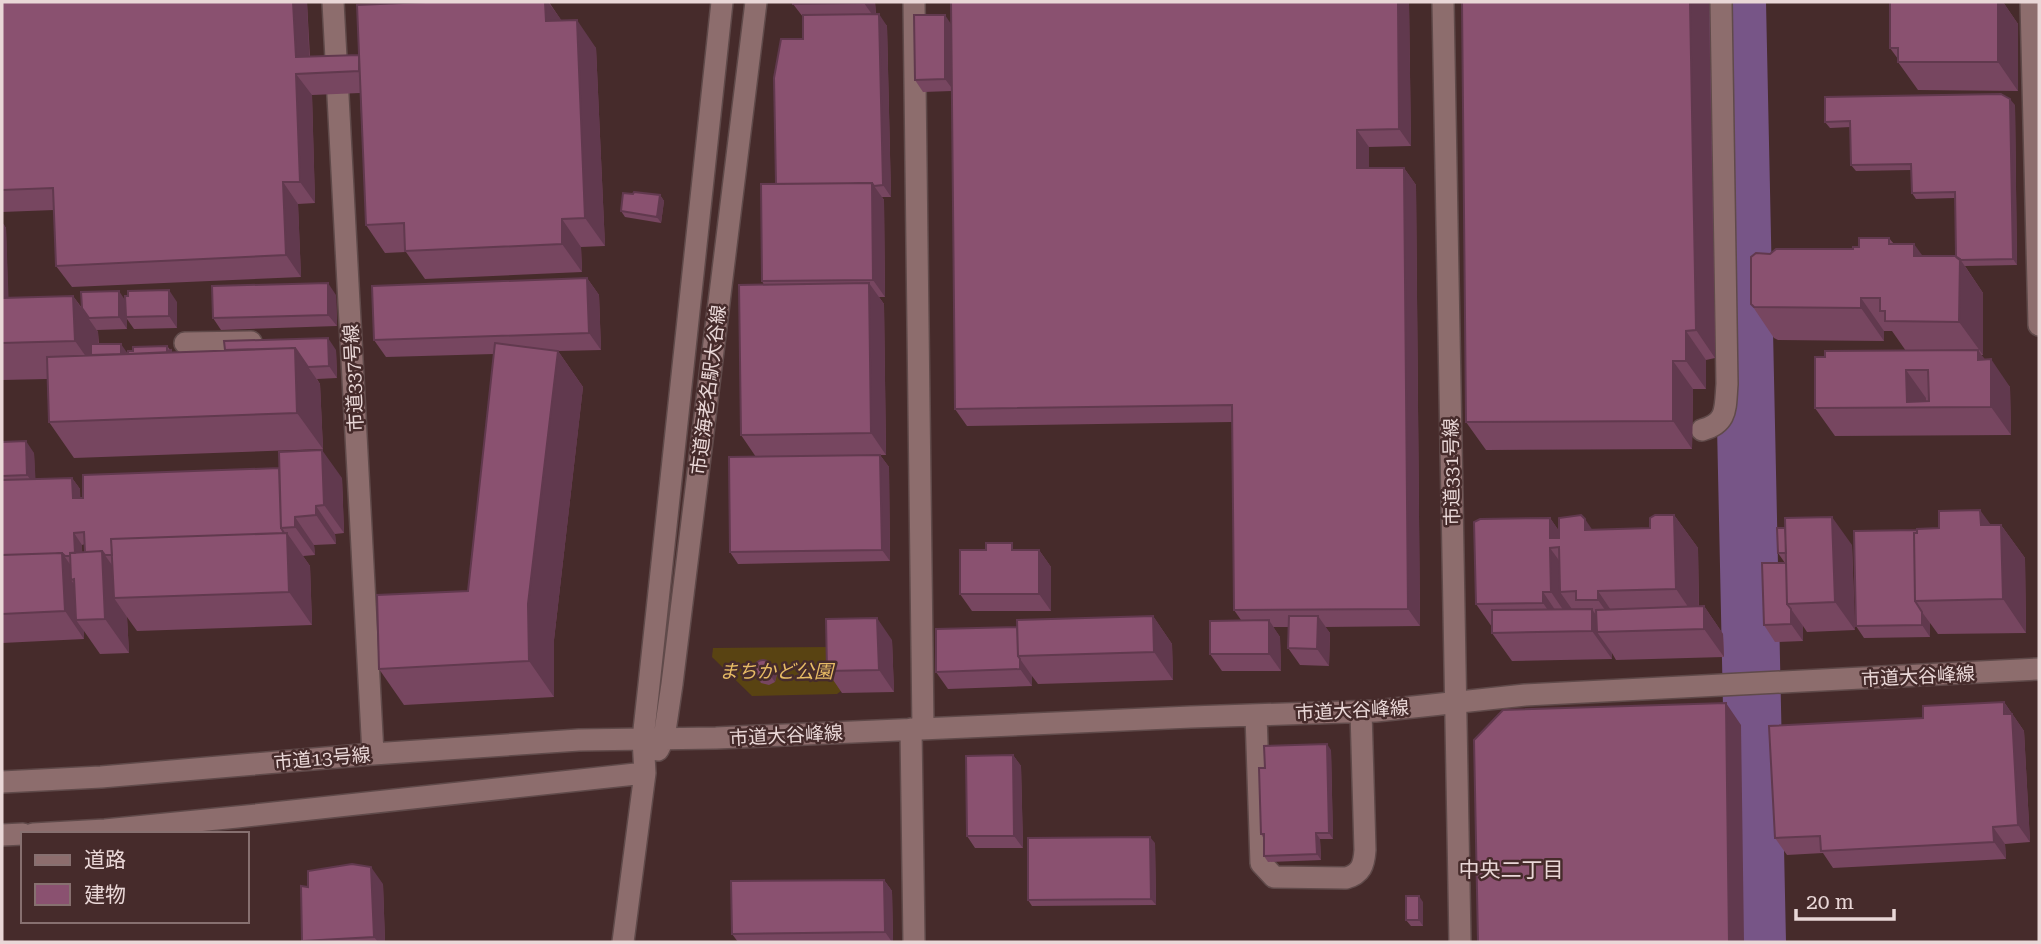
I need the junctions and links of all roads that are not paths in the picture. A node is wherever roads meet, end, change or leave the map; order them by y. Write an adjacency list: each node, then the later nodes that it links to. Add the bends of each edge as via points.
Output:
1 (333, 2): 20 (street, 市道337号線, via 344,340)
2 (722, 2): 19 (street, 市道海老名駅大谷線, via 681,366)
3 (756, 2): 19 (street, 市道海老名駅大谷線)
4 (914, 2): 18 (street)
5 (1443, 2): 15 (street, 市道331号線)
6 (1721, 2): 13 (street, via 1727,384 1724,414 1714,427)
7 (2031, 2): 8 (street)
8 (2038, 270): 9 (street)
9 (2039, 313): 10 (street)
10 (2039, 325)
11 (268, 341): 12 (street)
12 (185, 343)
13 (1702, 430)
14 (2039, 669): 15 (street, 市道大谷峰線, via 1539,694)
15 (1455, 703): 16 (street, 市道大谷峰線); 28 (street, 市道331号線)
16 (1362, 711): 17 (street, 市道大谷峰線); 17 (street, via 1365,850 1361,870 1346,878 1274,877 1261,863)
17 (1256, 715): 18 (street, 市道大谷峰線)
18 (917, 729): 19 (street, 市道大谷峰線); 27 (street)
19 (654, 738): 20 (street, 市道13号線); 21 (street, 市道海老名駅大谷線)
20 (373, 754): 22 (street, 市道13号線)
21 (645, 773): 23 (street); 26 (street, 市道海老名駅大谷線)
22 (2, 782)
23 (58, 832)
24 (21, 834): 25 (street)
25 (2, 835)
26 (623, 942)
27 (914, 942)
28 (1460, 942)

